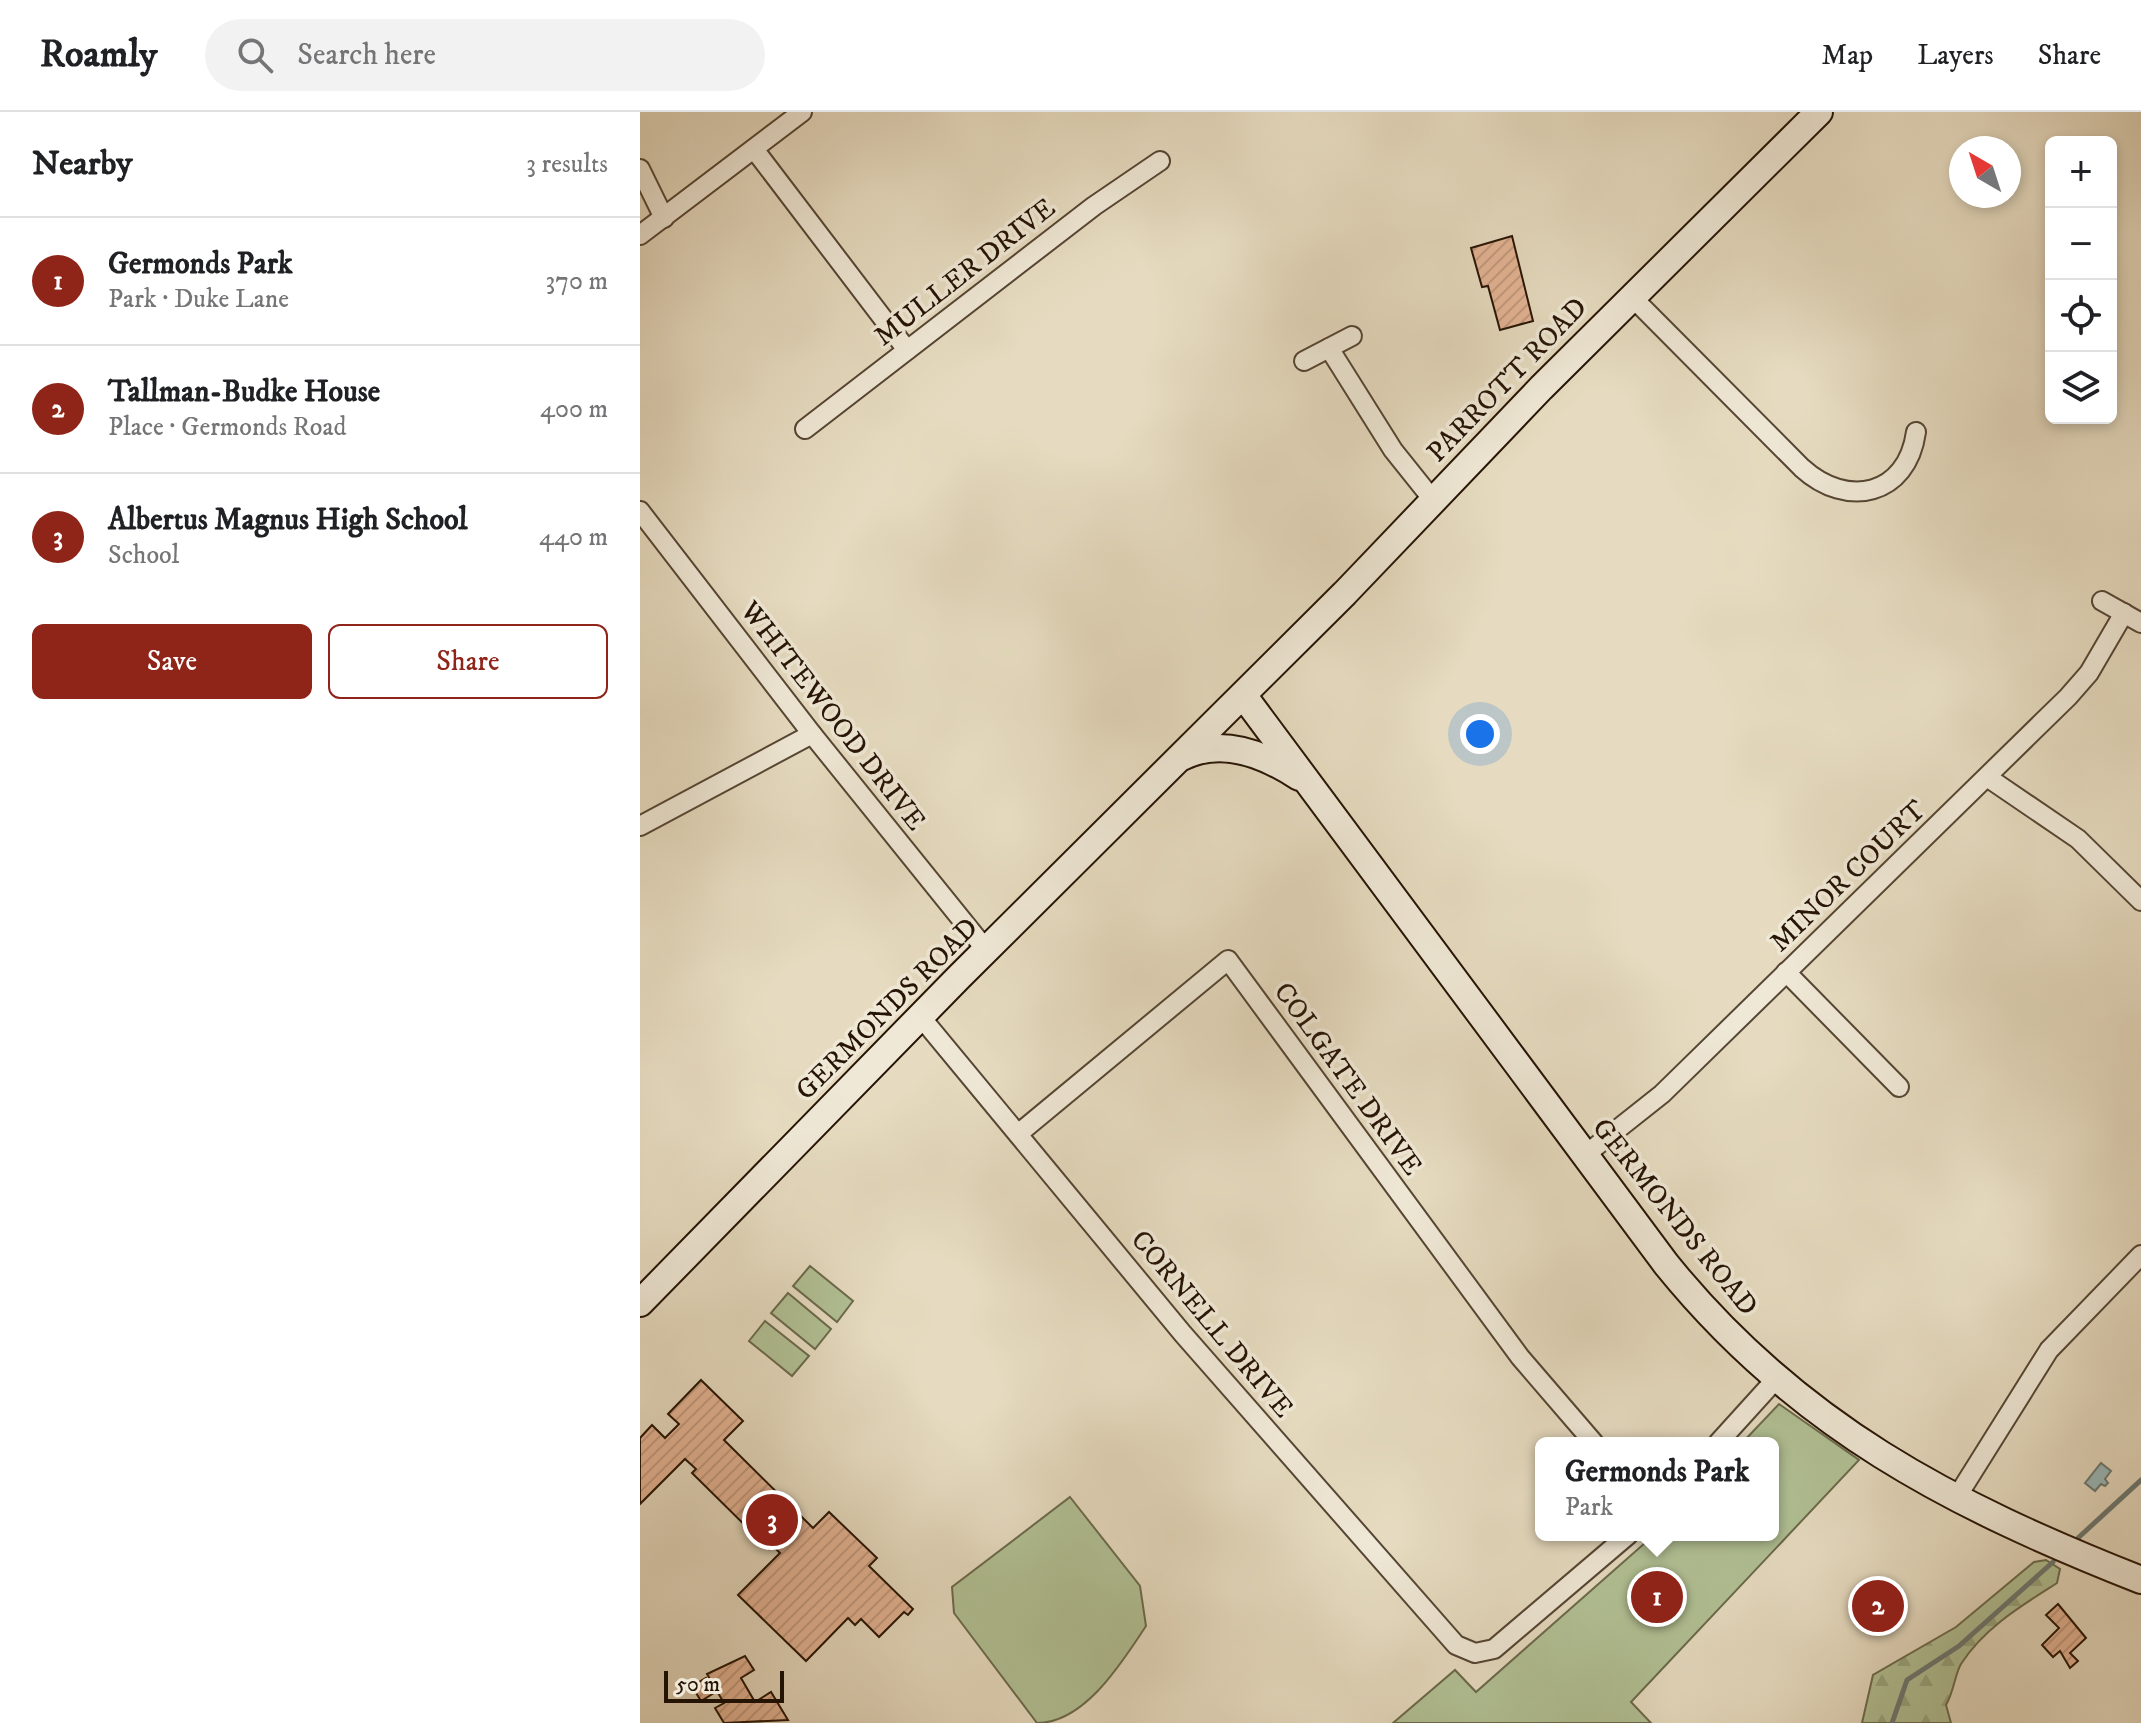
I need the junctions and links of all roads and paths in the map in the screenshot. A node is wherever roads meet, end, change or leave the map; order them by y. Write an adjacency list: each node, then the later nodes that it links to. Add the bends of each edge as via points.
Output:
1 (802, 112): 3 (street)
2 (1819, 112): 8 (street, PARROTT ROAD)
3 (754, 149): 6 (street); 11 (street)
4 (1160, 161): 11 (street, MULLER DRIVE)
5 (640, 169): 6 (street)
6 (664, 218): 7 (street)
7 (640, 235)
8 (1632, 297): 14 (street, via 1826,486 1864,491 1893,480 1911,458); 15 (street, PARROTT ROAD)
9 (1352, 336): 10 (street)
10 (1329, 348): 12 (street); 15 (street, via 1393,450)
11 (907, 350): 13 (street, MULLER DRIVE)
12 (1304, 361)
13 (805, 429)
14 (1916, 432)
15 (1433, 500): 20 (street, PARROTT ROAD)
16 (640, 511): 21 (street, WHITEWOOD DRIVE)
17 (2102, 601): 18 (street)
18 (2124, 613): 19 (street); 23 (street, MINOR COURT, via 2083,682)
19 (2141, 623)
20 (1243, 695): 22 (street, GERMONDS ROAD); 24 (street, GERMONDS ROAD)
21 (812, 734): 25 (street); 27 (street, WHITEWOOD DRIVE)
22 (1179, 759): 24 (street, GERMONDS ROAD, via 1207,749 1246,751); 27 (street, GERMONDS ROAD)
23 (1987, 777): 26 (street, via 2078,839); 28 (street, MINOR COURT)
24 (1313, 788): 32 (street, GERMONDS ROAD)
25 (640, 826)
26 (2141, 901)
27 (987, 951): 29 (street, GERMONDS ROAD)
28 (1786, 972): 30 (street); 32 (street, MINOR COURT, via 1662,1094)
29 (920, 1016): 31 (street, CORNELL DRIVE); 34 (street, GERMONDS ROAD)
30 (1899, 1087)
31 (1018, 1134): 36 (street, COLGATE DRIVE, via 1228,960 1520,1357); 39 (street, CORNELL DRIVE, via 1183,1334 1450,1641 1475,1653 1500,1645)
32 (1585, 1155): 35 (street, GERMONDS ROAD, via 1678,1279)
33 (2141, 1255): 38 (street, via 2049,1350)
34 (644, 1291)
35 (1776, 1379): 37 (street); 38 (street, GERMONDS ROAD, via 1877,1453)
36 (1589, 1437)
37 (1723, 1437)
38 (1955, 1500): 40 (street, GERMONDS ROAD)
39 (1621, 1541)
40 (2141, 1580)

